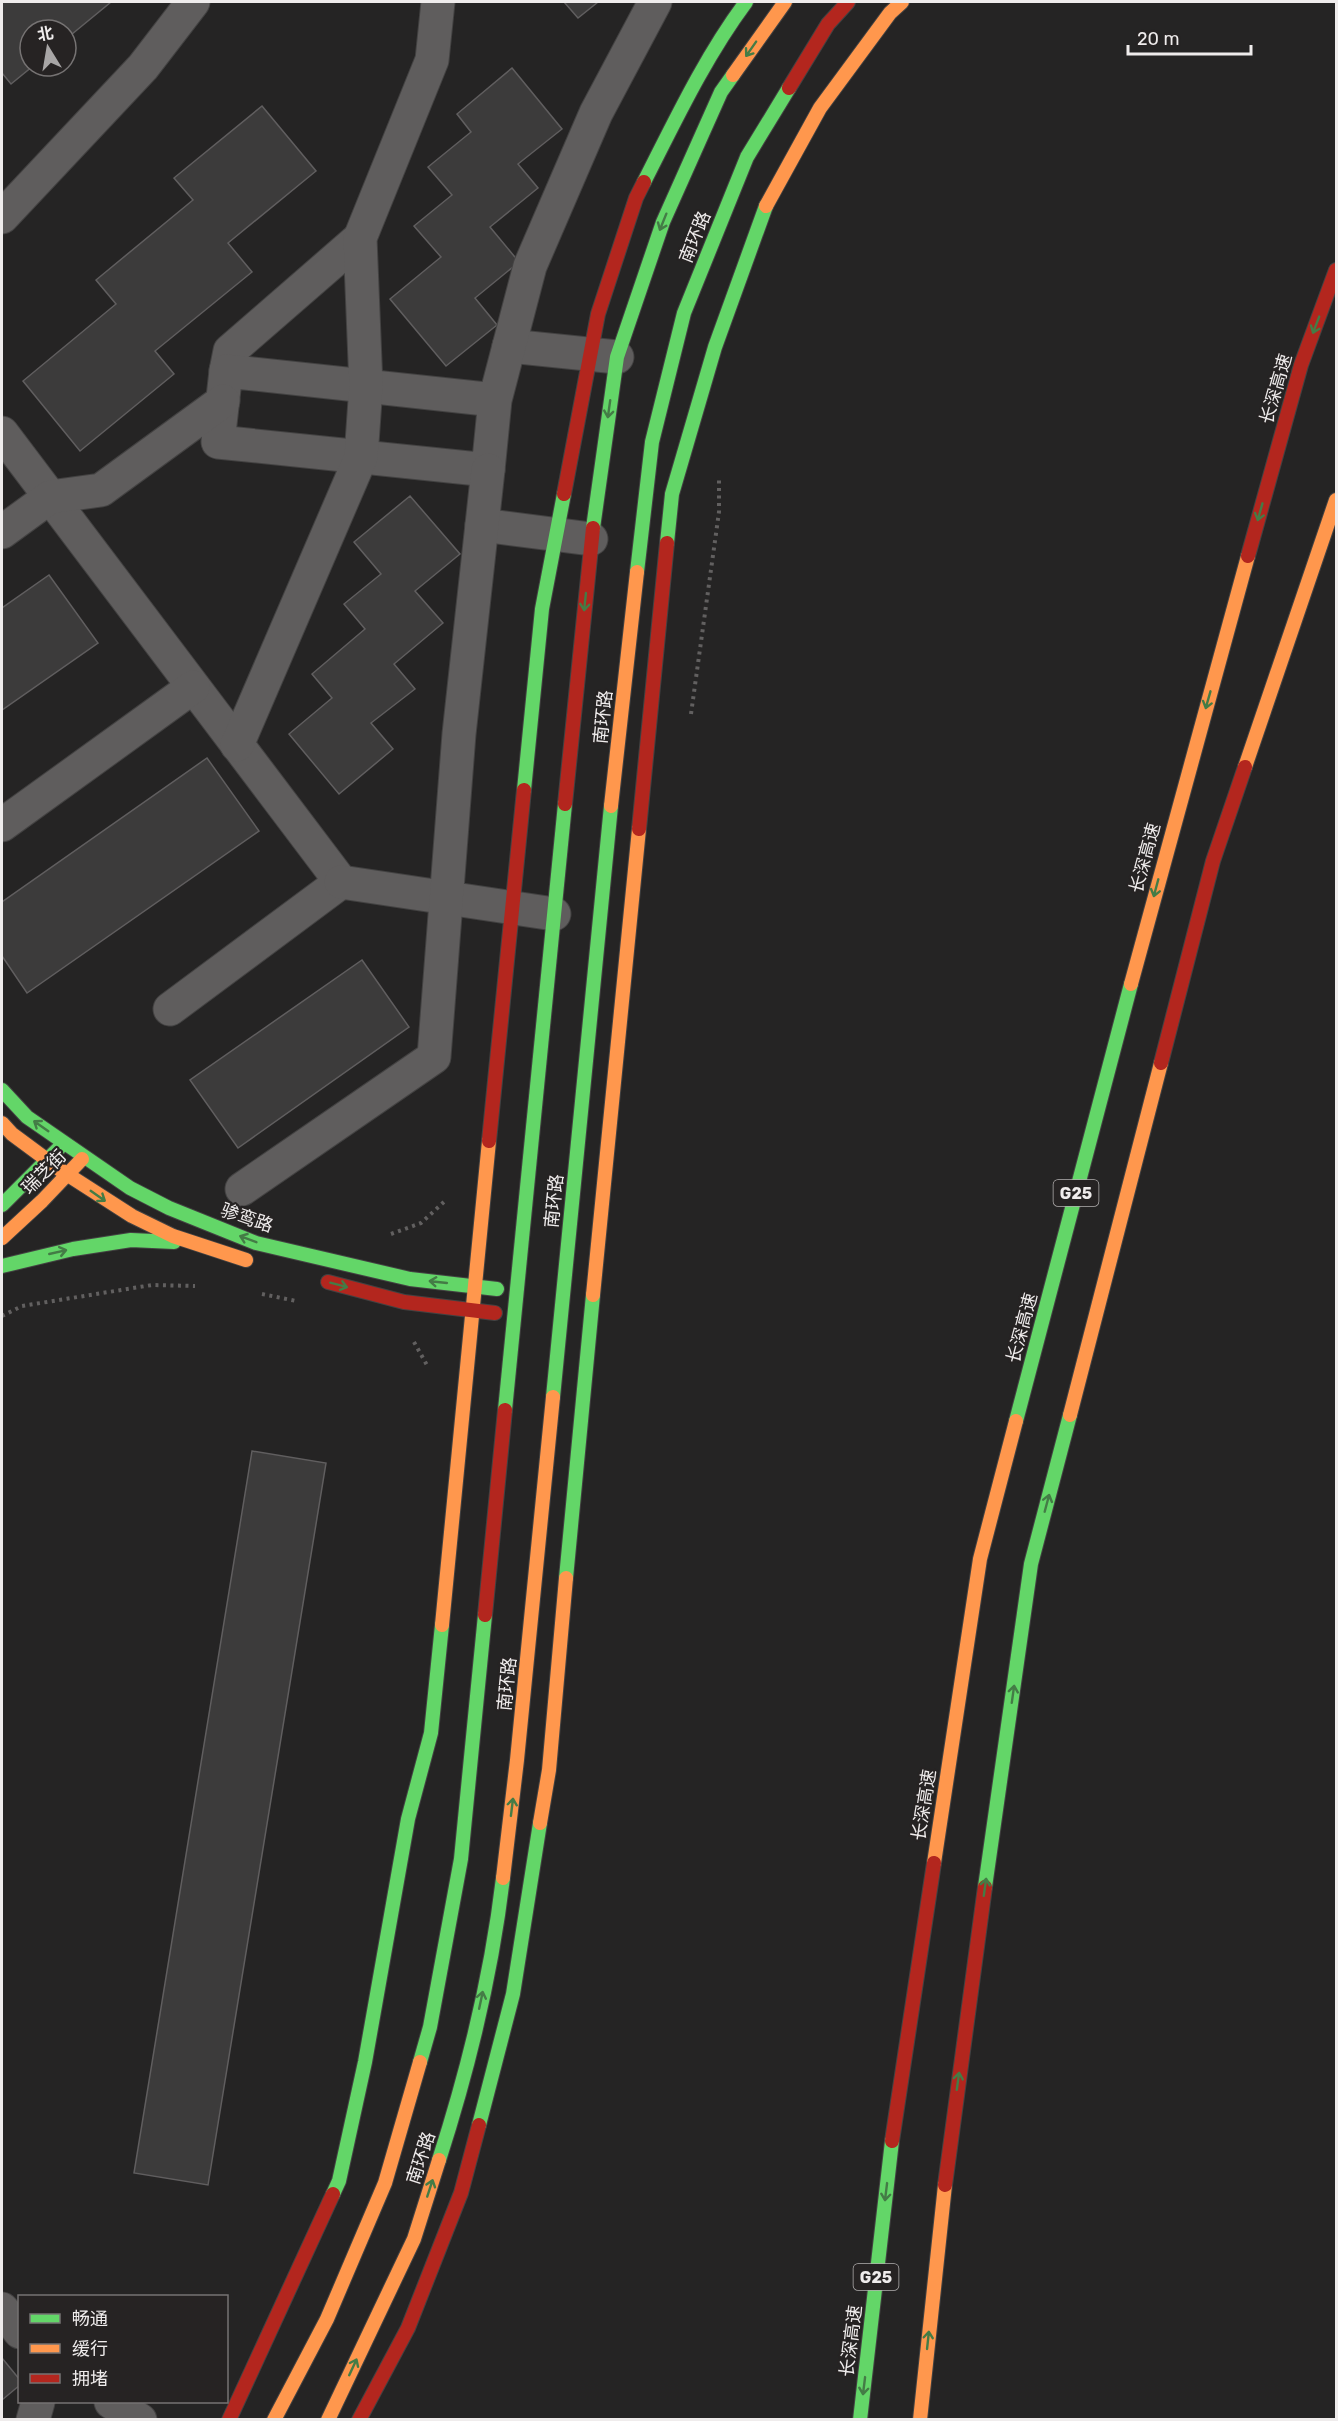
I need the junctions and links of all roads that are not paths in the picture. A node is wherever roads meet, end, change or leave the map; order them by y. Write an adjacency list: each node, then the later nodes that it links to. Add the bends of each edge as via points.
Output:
1 (193, 2): 8 (street, via 143,67)
2 (438, 2): 9 (street, via 432,60)
3 (655, 2): 11 (street, via 596,113 530,266)
4 (746, 2): 12 (main road, via 681,106 636,198 598,314)
5 (785, 2): 12 (main road, 南环路, one-way to 12, via 721,92)
6 (848, 2): 58 (main road, 南环路, one-way to 6, via 414,2238 462,2088 499,1912 652,442 684,313 747,158 828,24)
7 (902, 2): 59 (main road, via 820,108 765,209 715,347 672,494 549,1770 517,1971 461,2193 408,2328)
8 (2, 217)
9 (360, 238): 13 (street, via 230,351); 14 (street)
10 (1336, 270): 60 (main road, 长深高速 / G25, one-way to 60, via 1301,365 1166,849 980,1559 893,2134)
11 (509, 346): 12 (street); 15 (street)
12 (603, 356): 23 (main road); 24 (main road, 南环路, one-way to 24)
13 (224, 386): 14 (street); 17 (street, via 218,442); 19 (street, via 101,490)
14 (366, 386): 15 (street); 17 (street)
15 (495, 400): 18 (street)
16 (2, 433): 19 (street)
17 (362, 457): 18 (street); 26 (street)
18 (488, 470): 21 (street)
19 (50, 497): 22 (street); 25 (street)
20 (1336, 500): 61 (main road, G25, one-way to 20, via 950,2138 1031,1564 1213,861)
21 (482, 525): 23 (street); 29 (street, via 459,734)
22 (2, 532)
23 (556, 535): 24 (street); 30 (main road, via 542,609)
24 (591, 539): 31 (main road, 南环路, one-way to 31)
25 (193, 687): 26 (street); 27 (street)
26 (237, 745): 28 (street)
27 (2, 825)
28 (341, 882): 29 (street); 32 (street)
29 (447, 898): 30 (street); 39 (street, via 434,1057)
30 (512, 908): 31 (street); 46 (main road)
31 (554, 914): 47 (main road, 南环路)
32 (170, 1009)
33 (2, 1090): 35 (main road, 骖鸾路, one-way to 33, via 27,1117)
34 (2, 1123): 37 (main road)
35 (64, 1143): 36 (main road, 骖鸾路); 37 (main road, 瑞芝街)
36 (85, 1157): 38 (main road, 瑞芝街); 46 (main road, 骖鸾路, one-way to 36, via 410,1279 256,1243 170,1209)
37 (48, 1160): 38 (main road); 40 (main road, 瑞芝街)
38 (68, 1174): 41 (main road, 瑞芝街); 42 (main road, one-way to 42, via 151,1227)
39 (242, 1189)
40 (2, 1205)
41 (2, 1238)
42 (188, 1242): 43 (main road, one-way to 42, via 130,1240); 44 (main road)
43 (2, 1266)
44 (265, 1266)
45 (311, 1278): 48 (main road, one-way to 48, via 404,1302)
46 (475, 1286): 47 (main road, 骖鸾路); 48 (main road)
47 (517, 1292): 49 (main road, 南环路)
48 (472, 1310): 49 (main road); 56 (main road, via 431,1733 408,1819 365,2062 339,2181)
49 (515, 1315): 57 (main road, 南环路, via 461,1859 430,2027 385,2183 327,2319)
50 (2, 2309): 51 (street)
51 (18, 2329)
52 (38, 2403): 54 (street)
53 (113, 2403): 55 (street)
54 (33, 2420)
55 (140, 2420)
56 (229, 2420)
57 (274, 2420)
58 (328, 2420)
59 (359, 2420)
60 (860, 2420)
61 (920, 2420)

